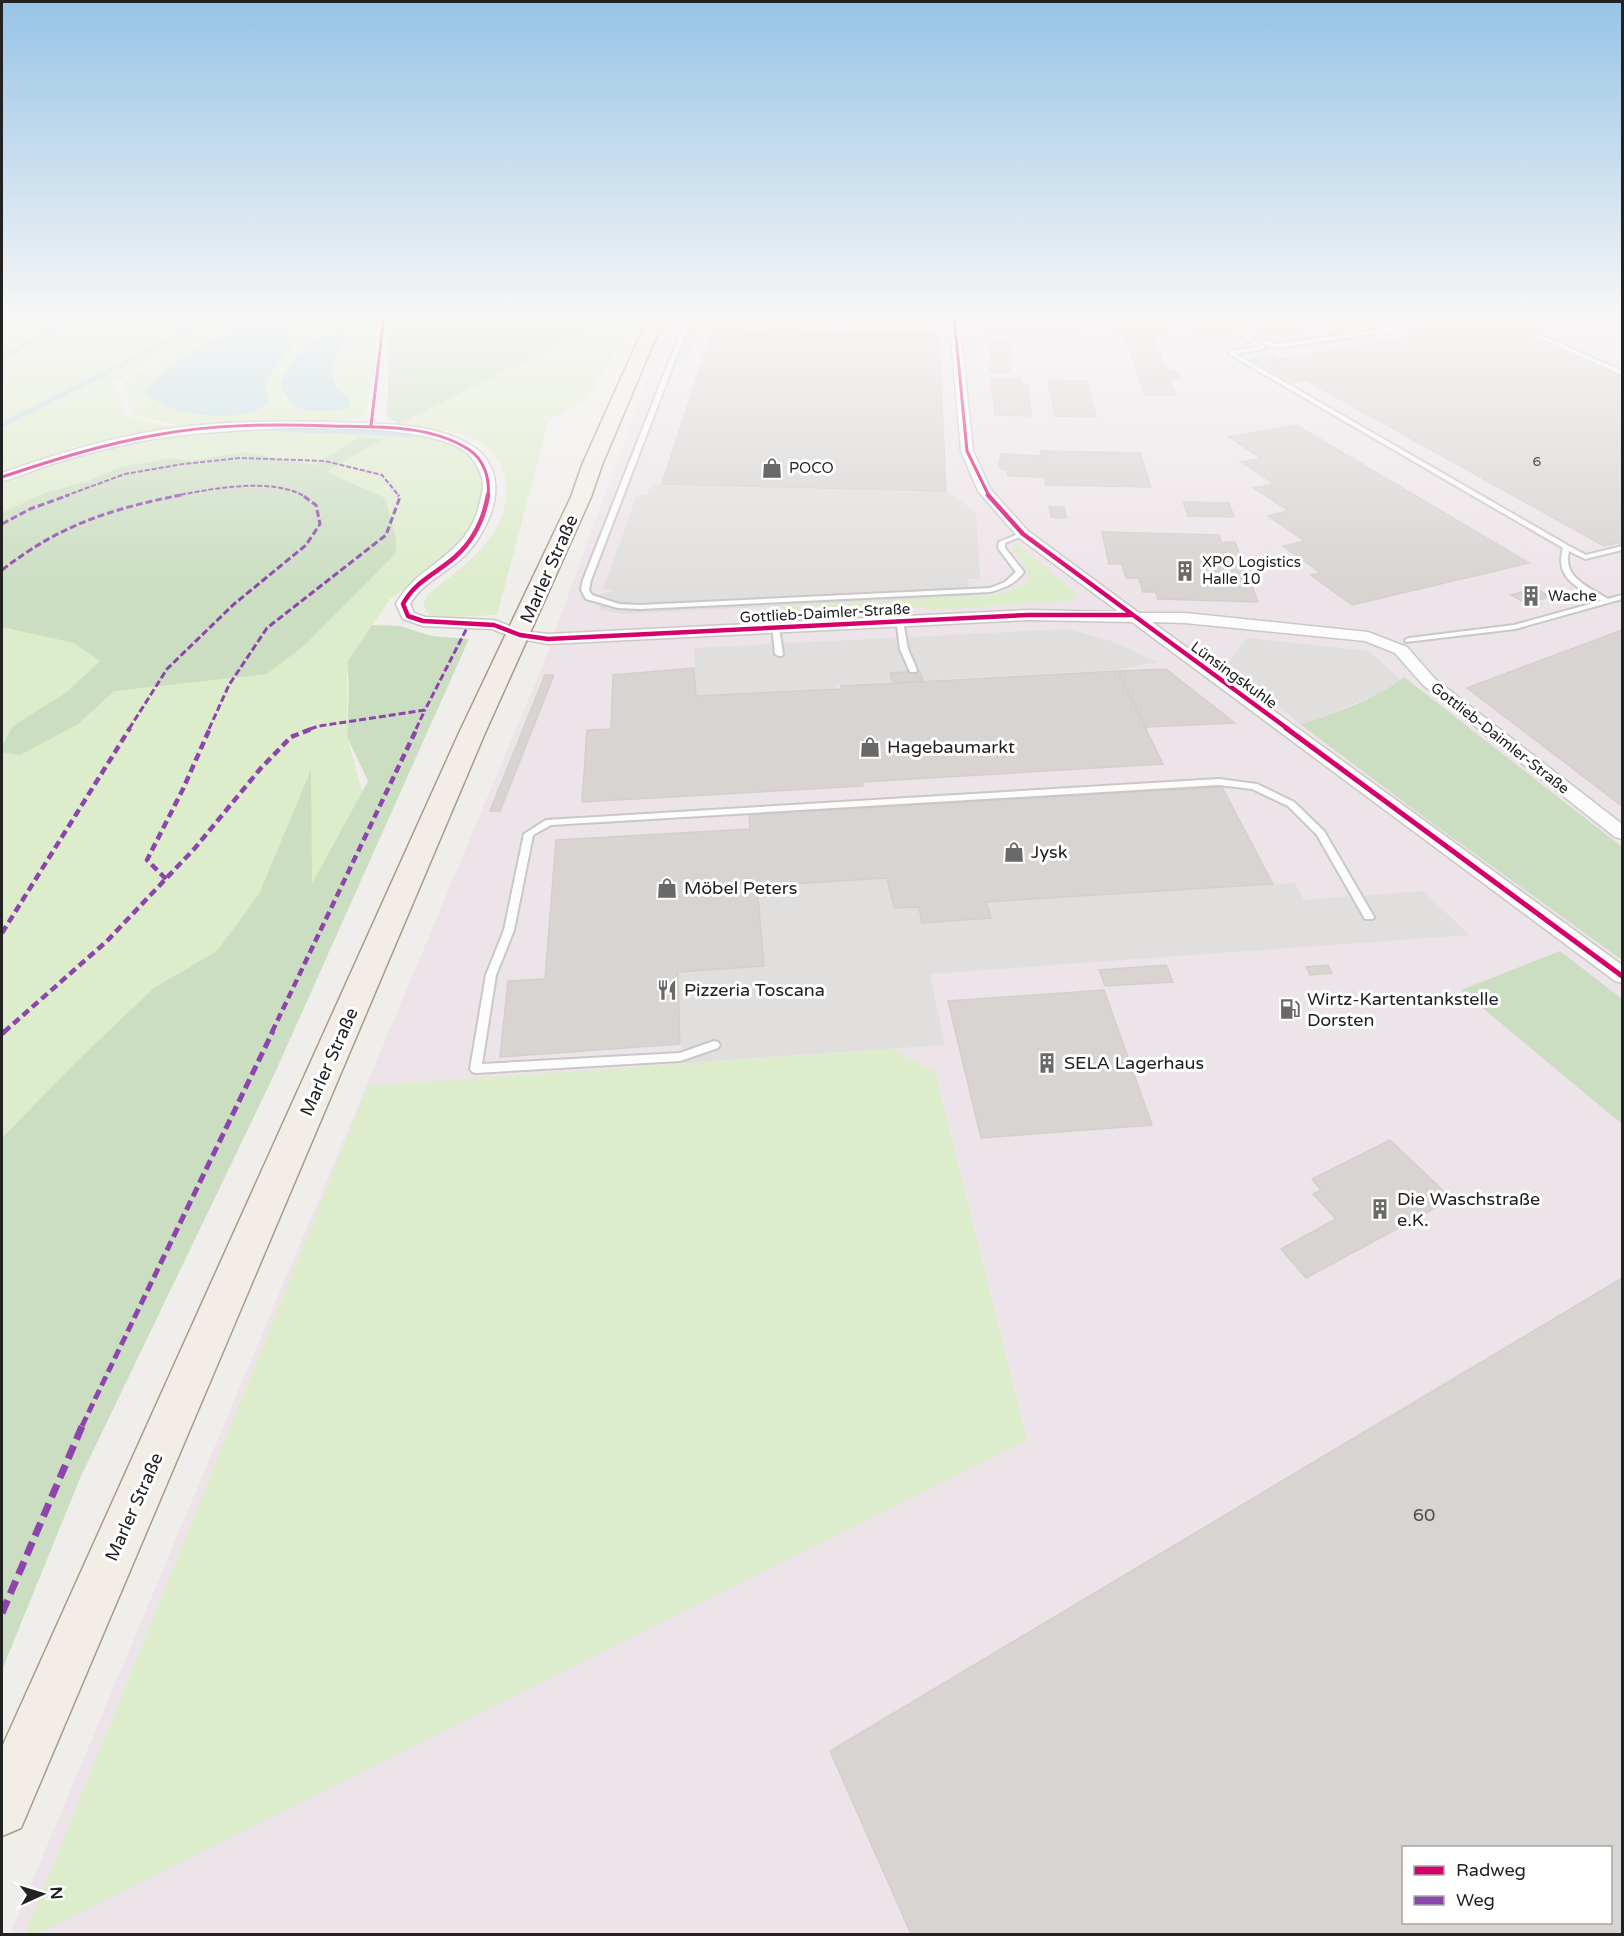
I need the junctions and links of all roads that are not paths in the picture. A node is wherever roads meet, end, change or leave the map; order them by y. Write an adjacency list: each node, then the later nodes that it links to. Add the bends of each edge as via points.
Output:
1 (618, 406): 14 (main road, Marler Straße)
2 (654, 406): 6 (lane, via 587,580 585,590 589,597 618,606 640,607 990,590 1007,586 1020,572 1001,548 1008,538)
3 (963, 406): 6 (street, Lünsingskuhle, via 967,450 985,491)
4 (1323, 406): 7 (lane)
5 (2, 477): 14 (street, Gottlieb-Daimler-Straße, via 90,448 237,424 371,426 443,437 476,454 485,467 489,482 487,501 471,538 457,555 409,591 403,604 408,616 423,621 494,625)
6 (1023, 534): 11 (street, Lünsingskuhle)
7 (1567, 547): 8 (lane, via 1585,557); 10 (lane, via 1563,570)
8 (1623, 548)
9 (1623, 597): 10 (lane)
10 (1608, 602): 16 (lane, via 1515,627)
11 (1131, 615): 12 (street, Gottlieb-Daimler-Straße); 15 (street, Gottlieb-Daimler-Straße); 21 (street, Lünsingskuhle)
12 (899, 621): 13 (street, Gottlieb-Daimler-Straße); 18 (lane)
13 (775, 627): 14 (street, Gottlieb-Daimler-Straße, via 575,639); 17 (lane)
14 (519, 635): 23 (main road, Marler Straße, via 472,733)
15 (1368, 637): 16 (street); 19 (street, Gottlieb-Daimler-Straße, via 1401,651 1429,682)
16 (1409, 640)
17 (779, 654)
18 (913, 670)
19 (1623, 832)
20 (1369, 917): 22 (lane, via 1321,833 1291,804 1254,786 1219,782 549,822 529,834 509,930 491,975 476,1069 680,1057)
21 (1623, 976)
22 (714, 1045)
23 (2, 1809)

